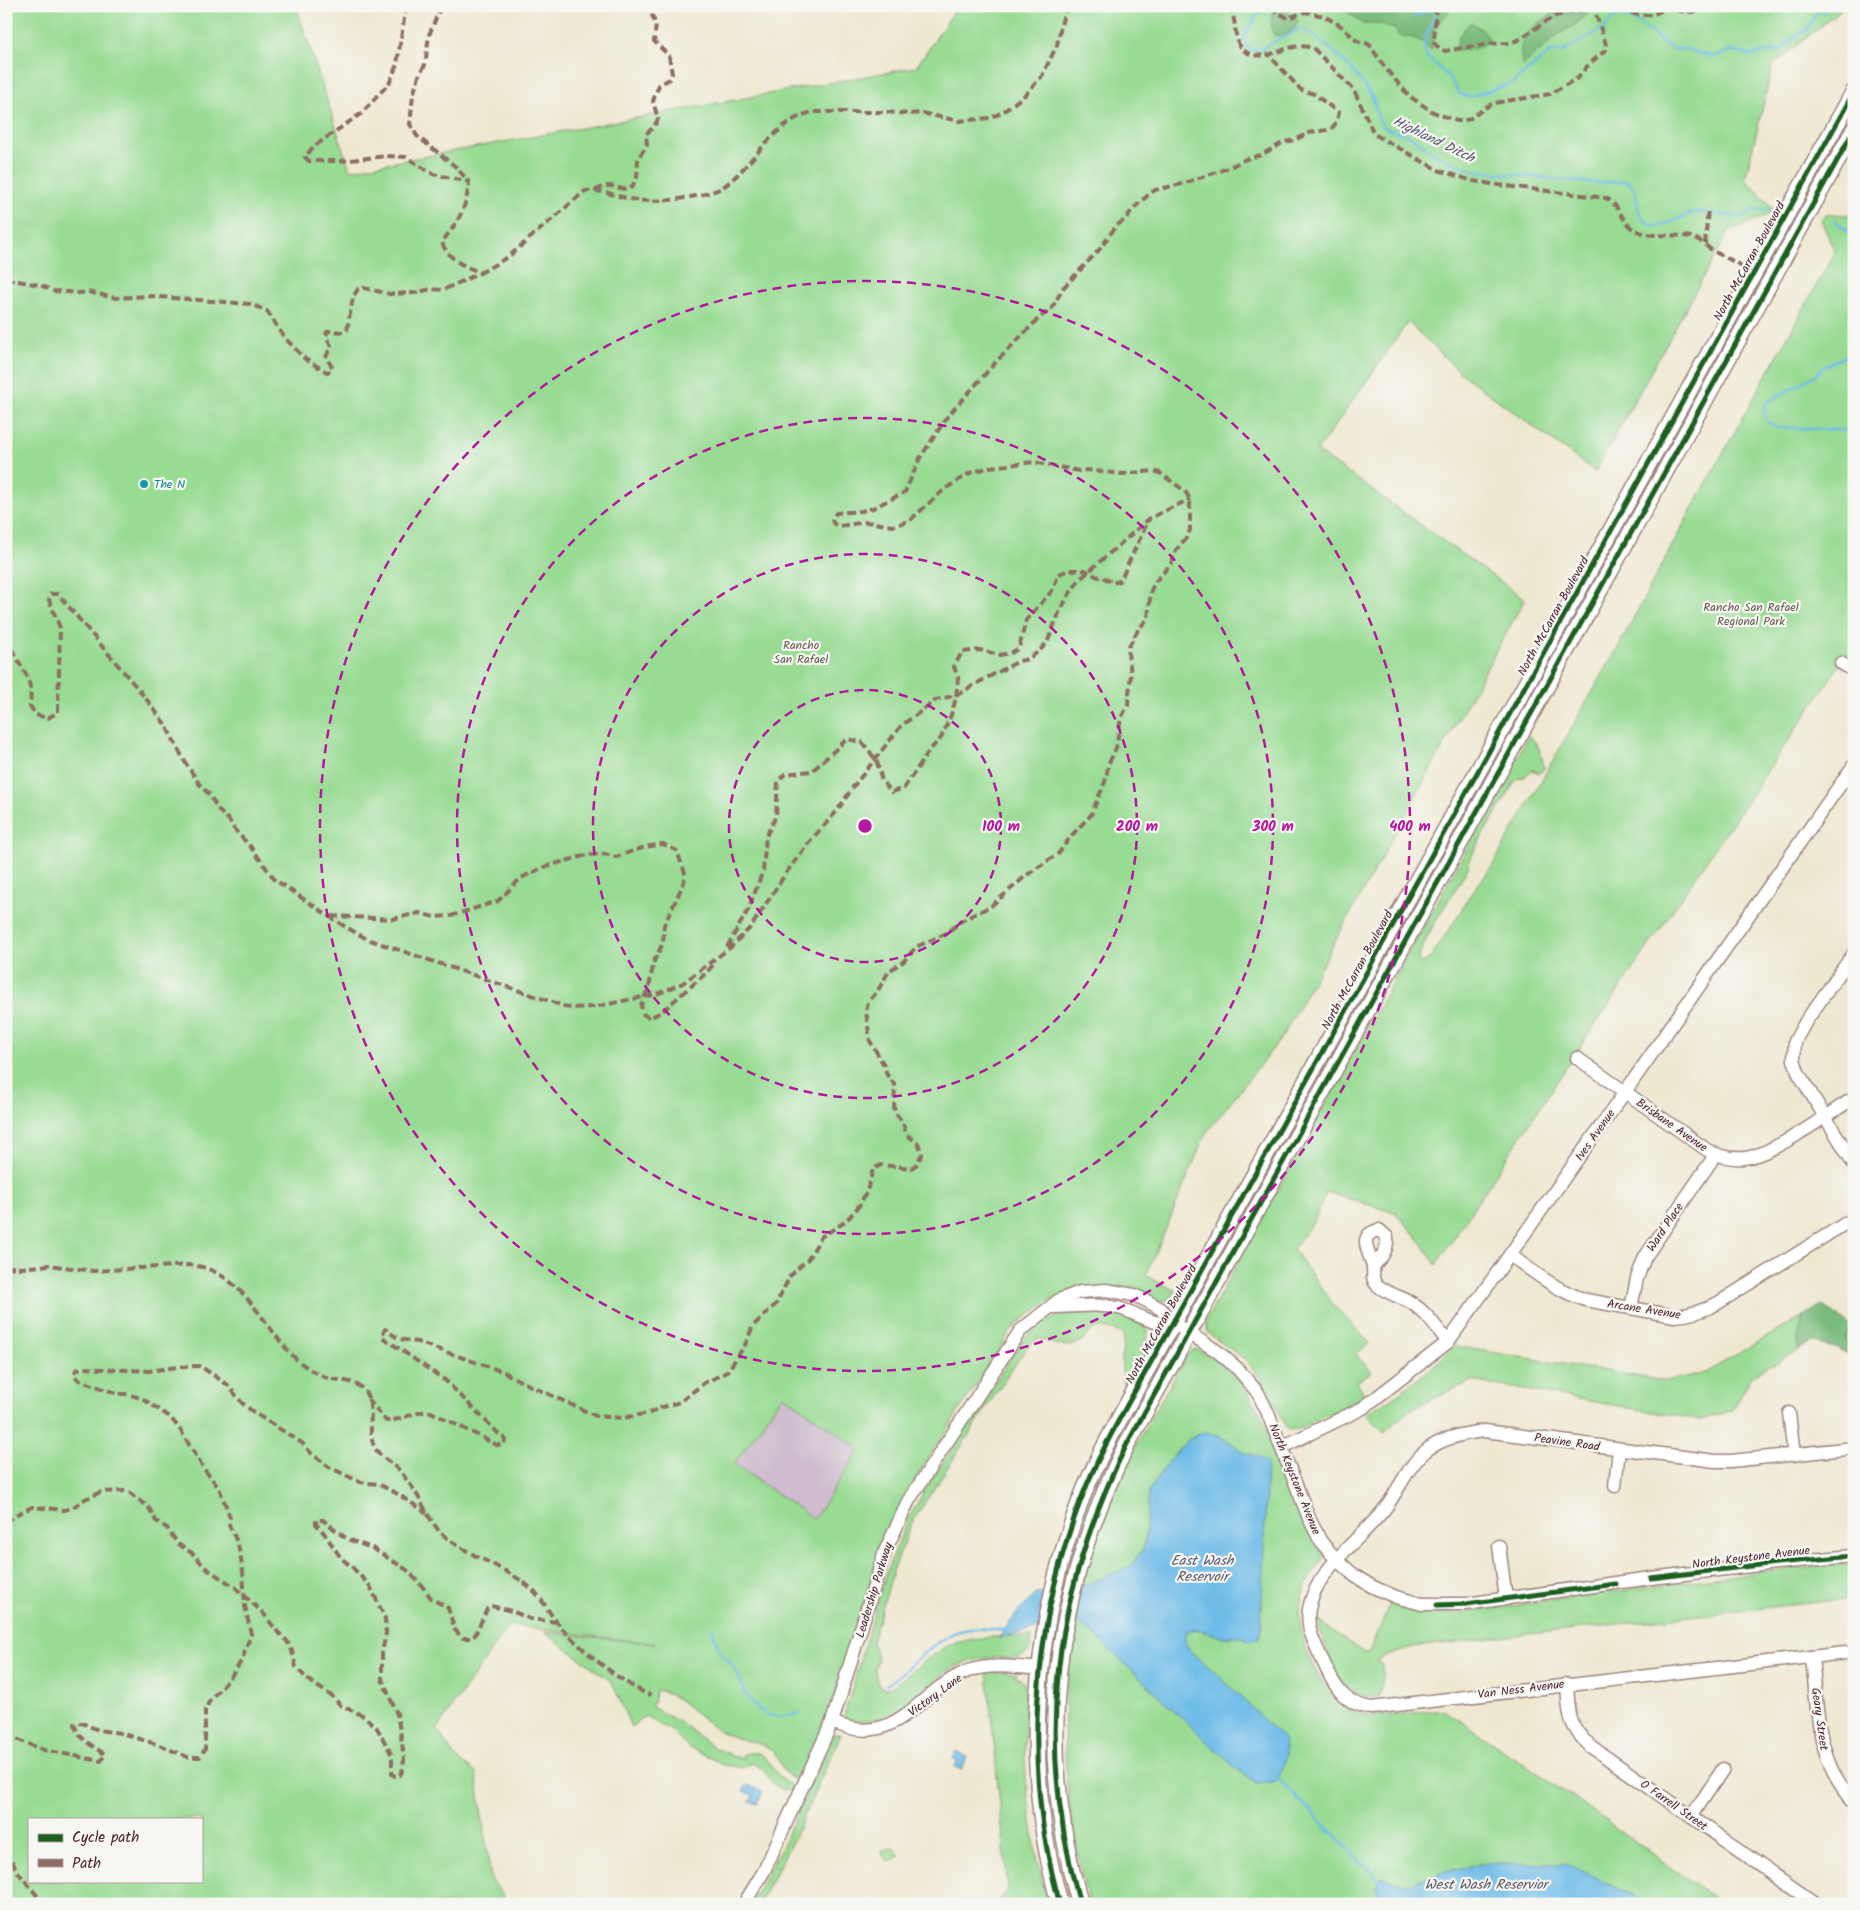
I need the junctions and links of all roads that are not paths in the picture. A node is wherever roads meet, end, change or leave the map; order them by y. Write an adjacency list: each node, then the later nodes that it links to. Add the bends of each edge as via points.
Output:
1 (1854, 92): 3 (main road, North McCarran Boulevard)
2 (1854, 130): 4 (main road)
3 (1754, 273): 4 (main road); 8 (main road, North McCarran Boulevard)
4 (1770, 282): 9 (main road)
5 (1841, 663): 6 (street)
6 (1854, 671)
7 (1854, 765): 12 (street, Ives Avenue)
8 (1433, 852): 9 (main road); 21 (main road, North McCarran Boulevard)
9 (1449, 861): 22 (main road)
10 (1854, 953): 14 (street, via 1795,1041 1794,1060 1799,1074)
11 (1577, 1058): 12 (street, Brisbane Avenue)
12 (1626, 1092): 15 (street, Brisbane Avenue); 18 (street, Ives Avenue)
13 (1854, 1098): 14 (street, Brisbane Avenue)
14 (1824, 1116): 15 (street, Brisbane Avenue, via 1755,1156 1734,1158); 16 (street)
15 (1716, 1154): 20 (street, Ward Place, via 1645,1257)
16 (1854, 1164)
17 (1854, 1218): 20 (street, Arcane Avenue, via 1707,1309 1675,1316)
18 (1510, 1255): 20 (street, Arcane Avenue, via 1574,1296); 23 (street, Ives Avenue)
19 (1373, 1266): 23 (street, via 1373,1280 1378,1286 1417,1307)
20 (1631, 1308)
21 (1173, 1323): 22 (street, North Keystone Avenue); 34 (main road, North McCarran Boulevard, via 1114,1429 1080,1502 1058,1573); 41 (street, Leadership Parkway, via 1154,1323 1130,1312 1090,1304 1052,1307 1030,1321 1010,1344 904,1508 885,1551)
22 (1189, 1333): 25 (street, North Keystone Avenue, via 1222,1355 1249,1380 1268,1411); 38 (main road, via 1127,1444 1094,1519 1073,1586)
23 (1448, 1342): 25 (street, Ives Avenue, via 1363,1408)
24 (1789, 1414): 28 (street)
25 (1282, 1447): 32 (street, North Keystone Avenue, via 1312,1526)
26 (1854, 1448): 28 (street, Peavine Road)
27 (1620, 1449): 28 (street, Peavine Road, via 1715,1461); 29 (street); 32 (street, Peavine Road, via 1485,1431 1456,1436 1420,1456 1385,1509)
28 (1794, 1455)
29 (1615, 1486)
30 (1498, 1546): 33 (street)
31 (1854, 1556): 33 (street, North Keystone Avenue, via 1651,1578)
32 (1337, 1560): 33 (street, North Keystone Avenue, via 1373,1587 1414,1603 1451,1606); 39 (street, Van Ness Avenue, via 1314,1593 1308,1622 1331,1678 1353,1703 1371,1708)
33 (1506, 1599)
34 (1044, 1636): 37 (main road, North McCarran Boulevard); 38 (main road, via 1048,1659)
35 (1854, 1652): 36 (street, Van Ness Avenue)
36 (1812, 1657): 39 (street, Van Ness Avenue); 43 (street, Geary Street, via 1823,1750 1832,1772)
37 (1040, 1669): 40 (main road, via 1047,1674); 41 (street, Victory Lane, via 978,1668 955,1678 908,1714 886,1725 863,1730); 46 (main road, North McCarran Boulevard, via 1037,1710 1039,1786)
38 (1058, 1671): 40 (main road)
39 (1567, 1684): 44 (street, O Farrell Street, via 1572,1724 1582,1739)
40 (1056, 1700): 47 (main road, via 1055,1746 1060,1807)
41 (832, 1722): 45 (street, Leadership Parkway, via 764,1872)
42 (1723, 1769): 44 (street)
43 (1854, 1802)
44 (1691, 1817): 48 (street, O Farrell Street)
45 (744, 1904)
46 (1060, 1904)
47 (1080, 1904)
48 (1816, 1904)

